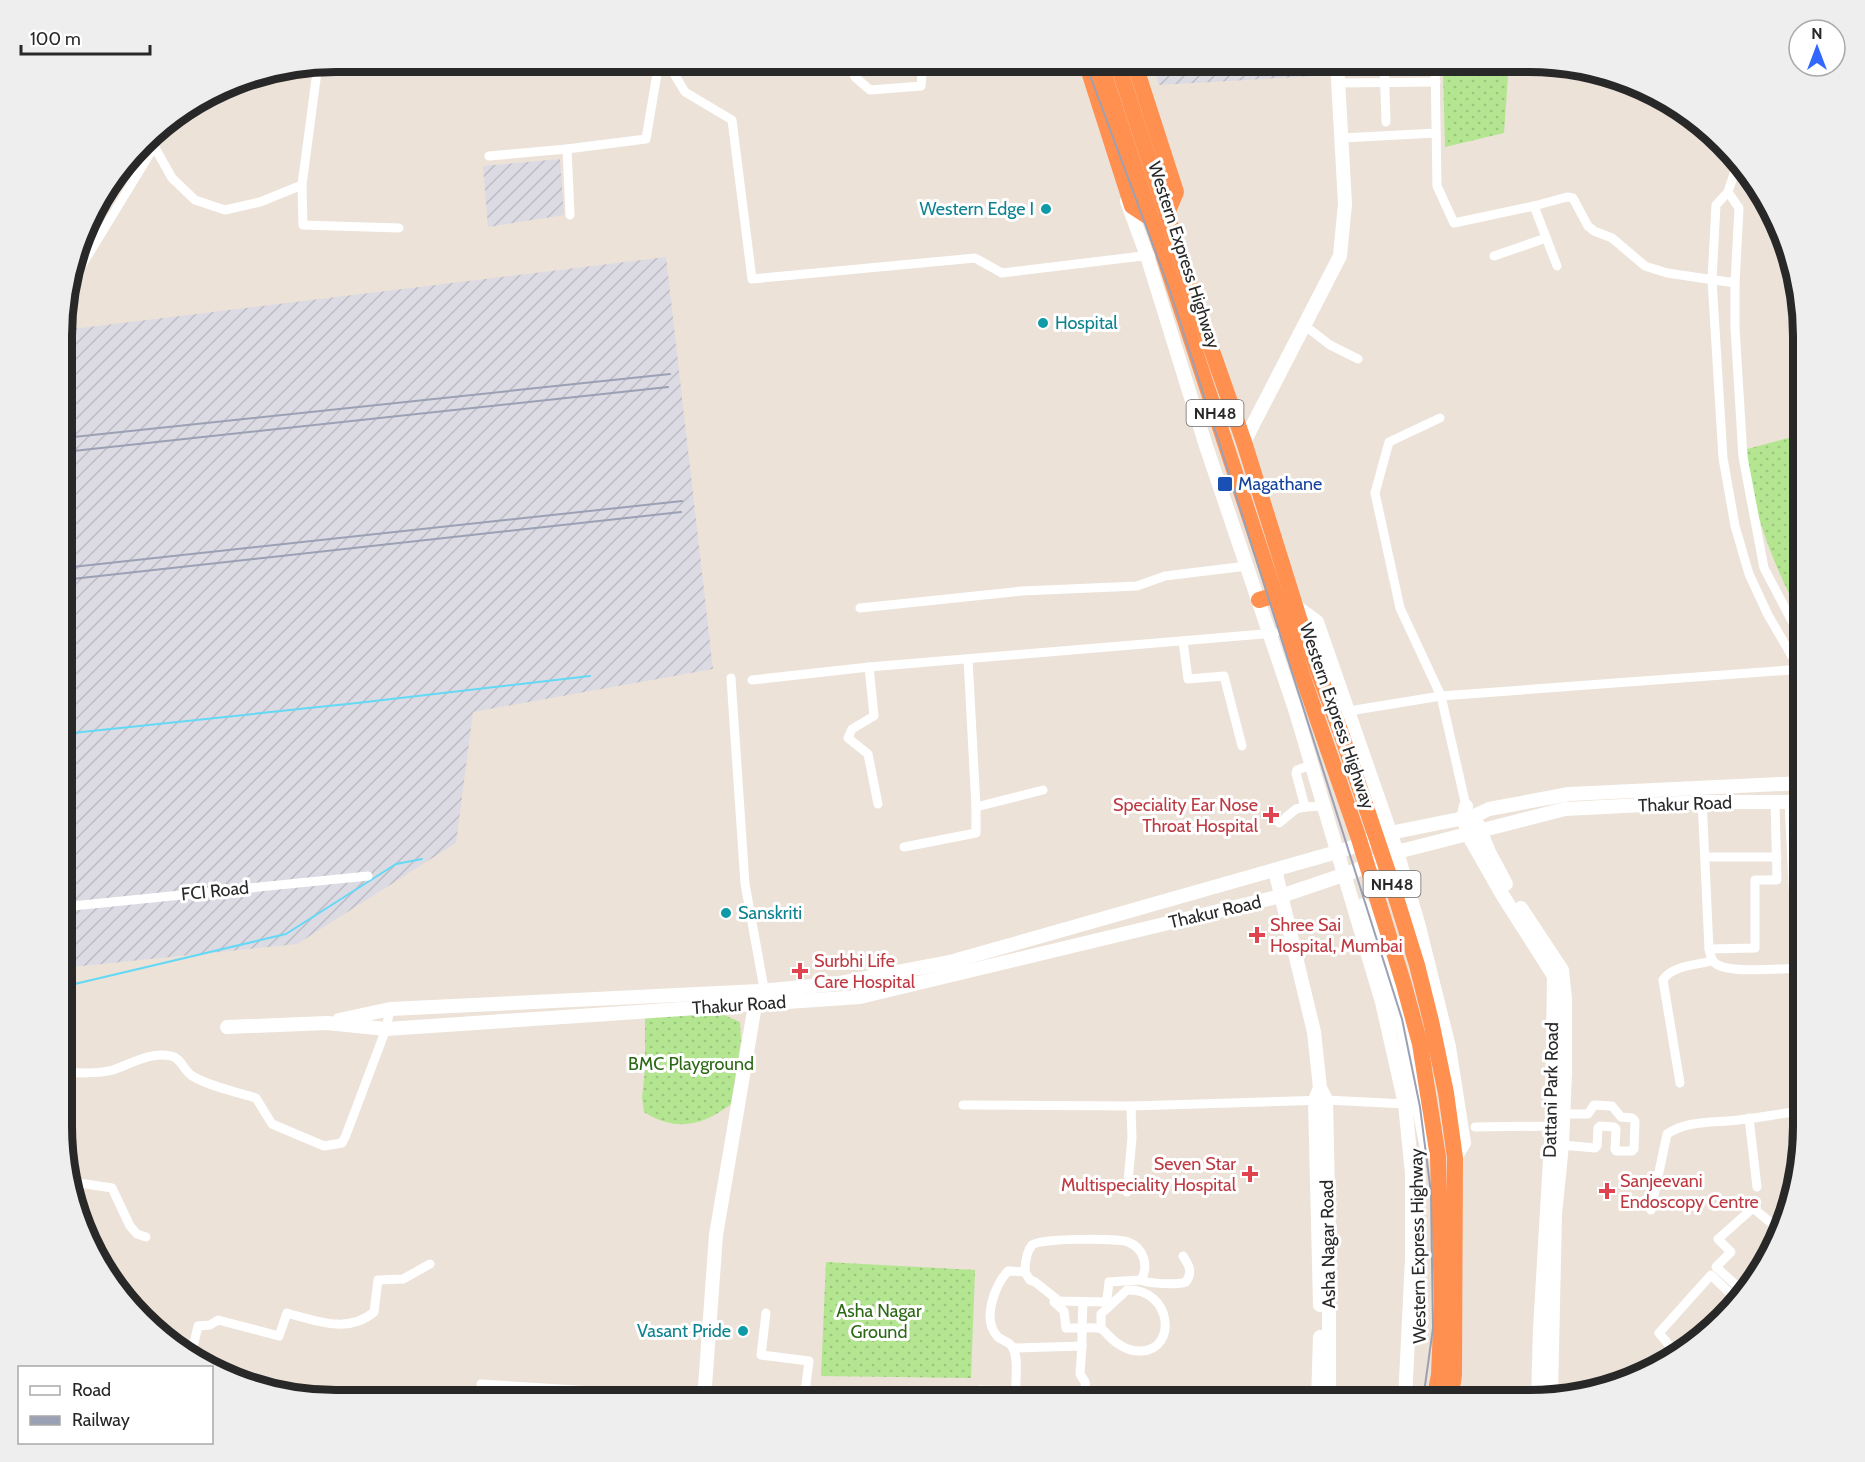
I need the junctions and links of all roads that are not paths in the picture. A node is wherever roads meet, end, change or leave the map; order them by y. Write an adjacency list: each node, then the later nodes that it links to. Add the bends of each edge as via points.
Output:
1 (657, 72): 22 (street, via 646,139)
2 (673, 72): 34 (street, via 685,92 732,120 752,279 975,258 1002,273)
3 (853, 72): 4 (street, via 870,90 921,86)
4 (922, 72)
5 (1083, 72): 34 (street, via 1106,144)
6 (1089, 72): 31 (highway, via 1132,206)
7 (1105, 72): 17 (highway, Western Express Highway / NH48)
8 (1119, 72): 17 (highway, Western Express Highway / NH48)
9 (1137, 72): 31 (highway, via 1176,192)
10 (1338, 72): 15 (street)
11 (1384, 72): 16 (street)
12 (1436, 72): 14 (street)
13 (317, 73): 25 (street)
14 (1436, 82): 16 (street); 19 (street)
15 (1339, 83): 16 (street); 20 (street)
16 (1385, 83): 18 (street)
17 (1125, 113): 31 (highway, Western Express Highway / NH48)
18 (1386, 122)
19 (1436, 133): 20 (street); 28 (street, via 1437,186 1454,224)
20 (1342, 138): 40 (street, via 1345,204 1340,256)
21 (154, 147): 25 (street, via 172,178 195,200 225,210 260,202); 36 (street)
22 (567, 148): 23 (street); 30 (street)
23 (489, 156)
24 (1735, 170): 26 (street)
25 (302, 185): 32 (street, via 303,225)
26 (1728, 192): 27 (street); 29 (street)
27 (1716, 205): 29 (street); 38 (street)
28 (1534, 206): 33 (street); 38 (street, via 1573,198 1588,226 1612,238 1645,266)
29 (1739, 208): 39 (street)
30 (570, 215)
31 (1159, 216): 34 (highway, Western Express Highway / NH48); 45 (highway, Western Express Highway / NH48)
32 (399, 228)
33 (1546, 238): 35 (street); 37 (street)
34 (1155, 255): 48 (street, via 1206,446); 52 (highway, Western Express Highway / NH48)
35 (1494, 255)
36 (81, 266)
37 (1557, 266)
38 (1712, 280): 39 (street); 41 (street)
39 (1735, 283): 42 (street)
40 (1304, 325): 43 (street, via 1330,345); 45 (street)
41 (1714, 328): 42 (street); 47 (street)
42 (1735, 328): 46 (street)
43 (1358, 359)
44 (1440, 418): 64 (street, Dattani Park Road, via 1389,442 1375,493 1400,608)
45 (1244, 442): 52 (highway, Western Express Highway / NH48)
46 (1743, 457): 47 (street); 49 (street)
47 (1723, 458): 50 (street, via 1735,526)
48 (1247, 566): 51 (street); 53 (street, via 1165,576 1137,586 1022,591)
49 (1764, 567): 50 (street); 54 (street)
50 (1749, 574): 57 (street)
51 (1259, 600): 52 (highway); 55 (street)
52 (1287, 606): 55 (highway, Western Express Highway / NH48); 65 (street, via 1317,622); 117 (highway, Western Express Highway / NH48, via 1341,733 1417,966 1446,1093)
53 (860, 608)
54 (1793, 623)
55 (1279, 636): 56 (street); 67 (street); 83 (street); 116 (highway, Western Express Highway / NH48, via 1358,836 1404,985 1420,1044)
56 (1183, 641): 59 (street); 66 (street, via 1188,679 1224,676)
57 (1791, 655): 58 (street)
58 (1793, 658)
59 (968, 659): 60 (street); 76 (street)
60 (869, 666): 63 (street); 74 (street, via 874,716 852,729 848,738 868,754)
61 (1793, 672): 64 (street)
62 (731, 678): 99 (street, via 746,884)
63 (752, 680)
64 (1441, 696): 65 (street); 78 (street, Dattani Park Road)
65 (1349, 711): 80 (street)
66 (1242, 746)
67 (1311, 765): 75 (street); 77 (street, via 1296,773)
68 (1793, 783): 69 (street, Thakur Road)
69 (1700, 788): 71 (street); 78 (street, Thakur Road, via 1569,794)
70 (1043, 790): 76 (street)
71 (1703, 802): 73 (street, Thakur Road); 81 (street, Thakur Road, via 1565,809); 86 (street)
72 (1793, 802): 73 (street, Thakur Road)
73 (1775, 803): 85 (street)
74 (878, 804)
75 (1324, 806): 77 (street); 83 (street)
76 (976, 807): 82 (street, via 976,833)
77 (1305, 807): 79 (street, via 1296,809)
78 (1468, 813): 80 (street, Thakur Road); 81 (street, Dattani Park Road)
79 (1279, 823)
80 (1390, 833): 83 (street, Thakur Road); 84 (street)
81 (1474, 833): 84 (street, Thakur Road); 113 (street, Dattani Park Road, via 1506,894 1558,974)
82 (904, 847)
83 (1341, 851): 87 (street, Thakur Road); 88 (street)
84 (1397, 852): 88 (street, Thakur Road); 117 (street, via 1449,1047 1464,1143)
85 (1777, 857): 86 (street); 94 (street, via 1777,880 1755,879 1755,948)
86 (1706, 858): 94 (street)
87 (1275, 870): 90 (street, Thakur Road); 91 (street, Asha Nagar Road)
88 (1348, 874): 91 (street, Thakur Road); 108 (street); 116 (street, via 1384,964 1403,1031 1427,1148)
89 (368, 876): 92 (street, FCI Road)
90 (1196, 892): 93 (street); 95 (street, Thakur Road)
91 (1281, 896): 93 (street, Thakur Road); 107 (street, Asha Nagar Road, via 1314,1032)
92 (72, 906)
93 (1204, 915): 95 (street, Thakur Road)
94 (1709, 949): 96 (street)
95 (986, 959): 99 (street, Thakur Road, via 860,997)
96 (1712, 961): 97 (street, via 1734,969); 106 (street, via 1672,971 1663,980)
97 (1793, 968)
98 (623, 997): 99 (street, Thakur Road); 100 (street, Thakur Road); 101 (street)
99 (760, 998): 101 (street, Thakur Road); 146 (street, via 716,1235)
100 (390, 1009): 102 (street, Thakur Road); 104 (street)
101 (622, 1013): 104 (street, Thakur Road)
102 (327, 1023): 103 (street, Thakur Road); 104 (street, Thakur Road)
103 (227, 1027)
104 (386, 1029): 105 (street, via 346,1135 342,1143 331,1146 272,1124 256,1098 190,1074 169,1055 153,1056 112,1070)
105 (72, 1072)
106 (1680, 1083)
107 (1320, 1096): 108 (street); 110 (street); 151 (street, Asha Nagar Road)
108 (1405, 1104): 152 (street, via 1412,1173)
109 (963, 1105): 110 (street)
110 (1131, 1106): 120 (street)
111 (1793, 1112): 112 (street)
112 (1749, 1118): 119 (street); 121 (street, via 1688,1124 1667,1134)
113 (1559, 1122): 114 (street); 115 (street, Dattani Park Road); 115 (street, via 1587,1114 1594,1105 1612,1106 1621,1117 1635,1120 1632,1151 1616,1151 1614,1127 1598,1128 1595,1148); 122 (street, Dattani Park Road)
114 (1475, 1127)
115 (1562, 1145): 122 (street, Dattani Park Road)
116 (1438, 1157): 153 (highway, Western Express Highway / NH48, via 1442,1301)
117 (1455, 1158): 154 (highway, Western Express Highway / NH48)
118 (78, 1183): 124 (street, via 112,1188 130,1226)
119 (1757, 1187)
120 (1127, 1192)
121 (1651, 1210)
122 (1551, 1213): 136 (street, Dattani Park Road)
123 (1774, 1225): 130 (street, via 1753,1208 1718,1239 1731,1252 1716,1267)
124 (146, 1237)
125 (1183, 1256): 128 (street, via 1190,1271 1186,1282 1148,1284)
126 (430, 1264): 138 (street, via 403,1280 378,1280 374,1312 367,1318 338,1325 287,1313 279,1336 218,1320 198,1326)
127 (1025, 1272): 128 (street, via 1028,1254 1038,1242 1117,1240 1128,1241 1142,1252 1145,1274); 129 (street); 139 (street, via 1008,1271 1002,1278 990,1313 998,1336)
128 (1141, 1280): 132 (street, via 1109,1282 1107,1301)
129 (1030, 1281): 132 (street, via 1059,1301); 134 (street, via 1062,1308 1065,1328)
130 (1738, 1288)
131 (1731, 1297): 140 (street, via 1711,1275 1659,1333)
132 (1083, 1303): 134 (street)
133 (766, 1313): 147 (street, via 761,1355 809,1361)
134 (1082, 1328): 135 (street); 137 (street)
135 (1101, 1328): 135 (street, via 1126,1348 1143,1352 1161,1343 1164,1337 1164,1319 1158,1302 1138,1290 1127,1290 1118,1296 1101,1314)
136 (1546, 1329): 143 (street, Dattani Park Road); 144 (street, Dattani Park Road)
137 (1082, 1346): 139 (street); 141 (street)
138 (193, 1348)
139 (1013, 1348): 148 (street)
140 (1672, 1348)
141 (1080, 1374): 149 (street); 150 (street)
142 (482, 1384): 145 (street)
143 (1539, 1389)
144 (1550, 1389)
145 (571, 1390)
146 (705, 1390)
147 (805, 1390)
148 (1016, 1390)
149 (1073, 1390)
150 (1086, 1390)
151 (1324, 1390)
152 (1406, 1390)
153 (1436, 1390)
154 (1452, 1390)

